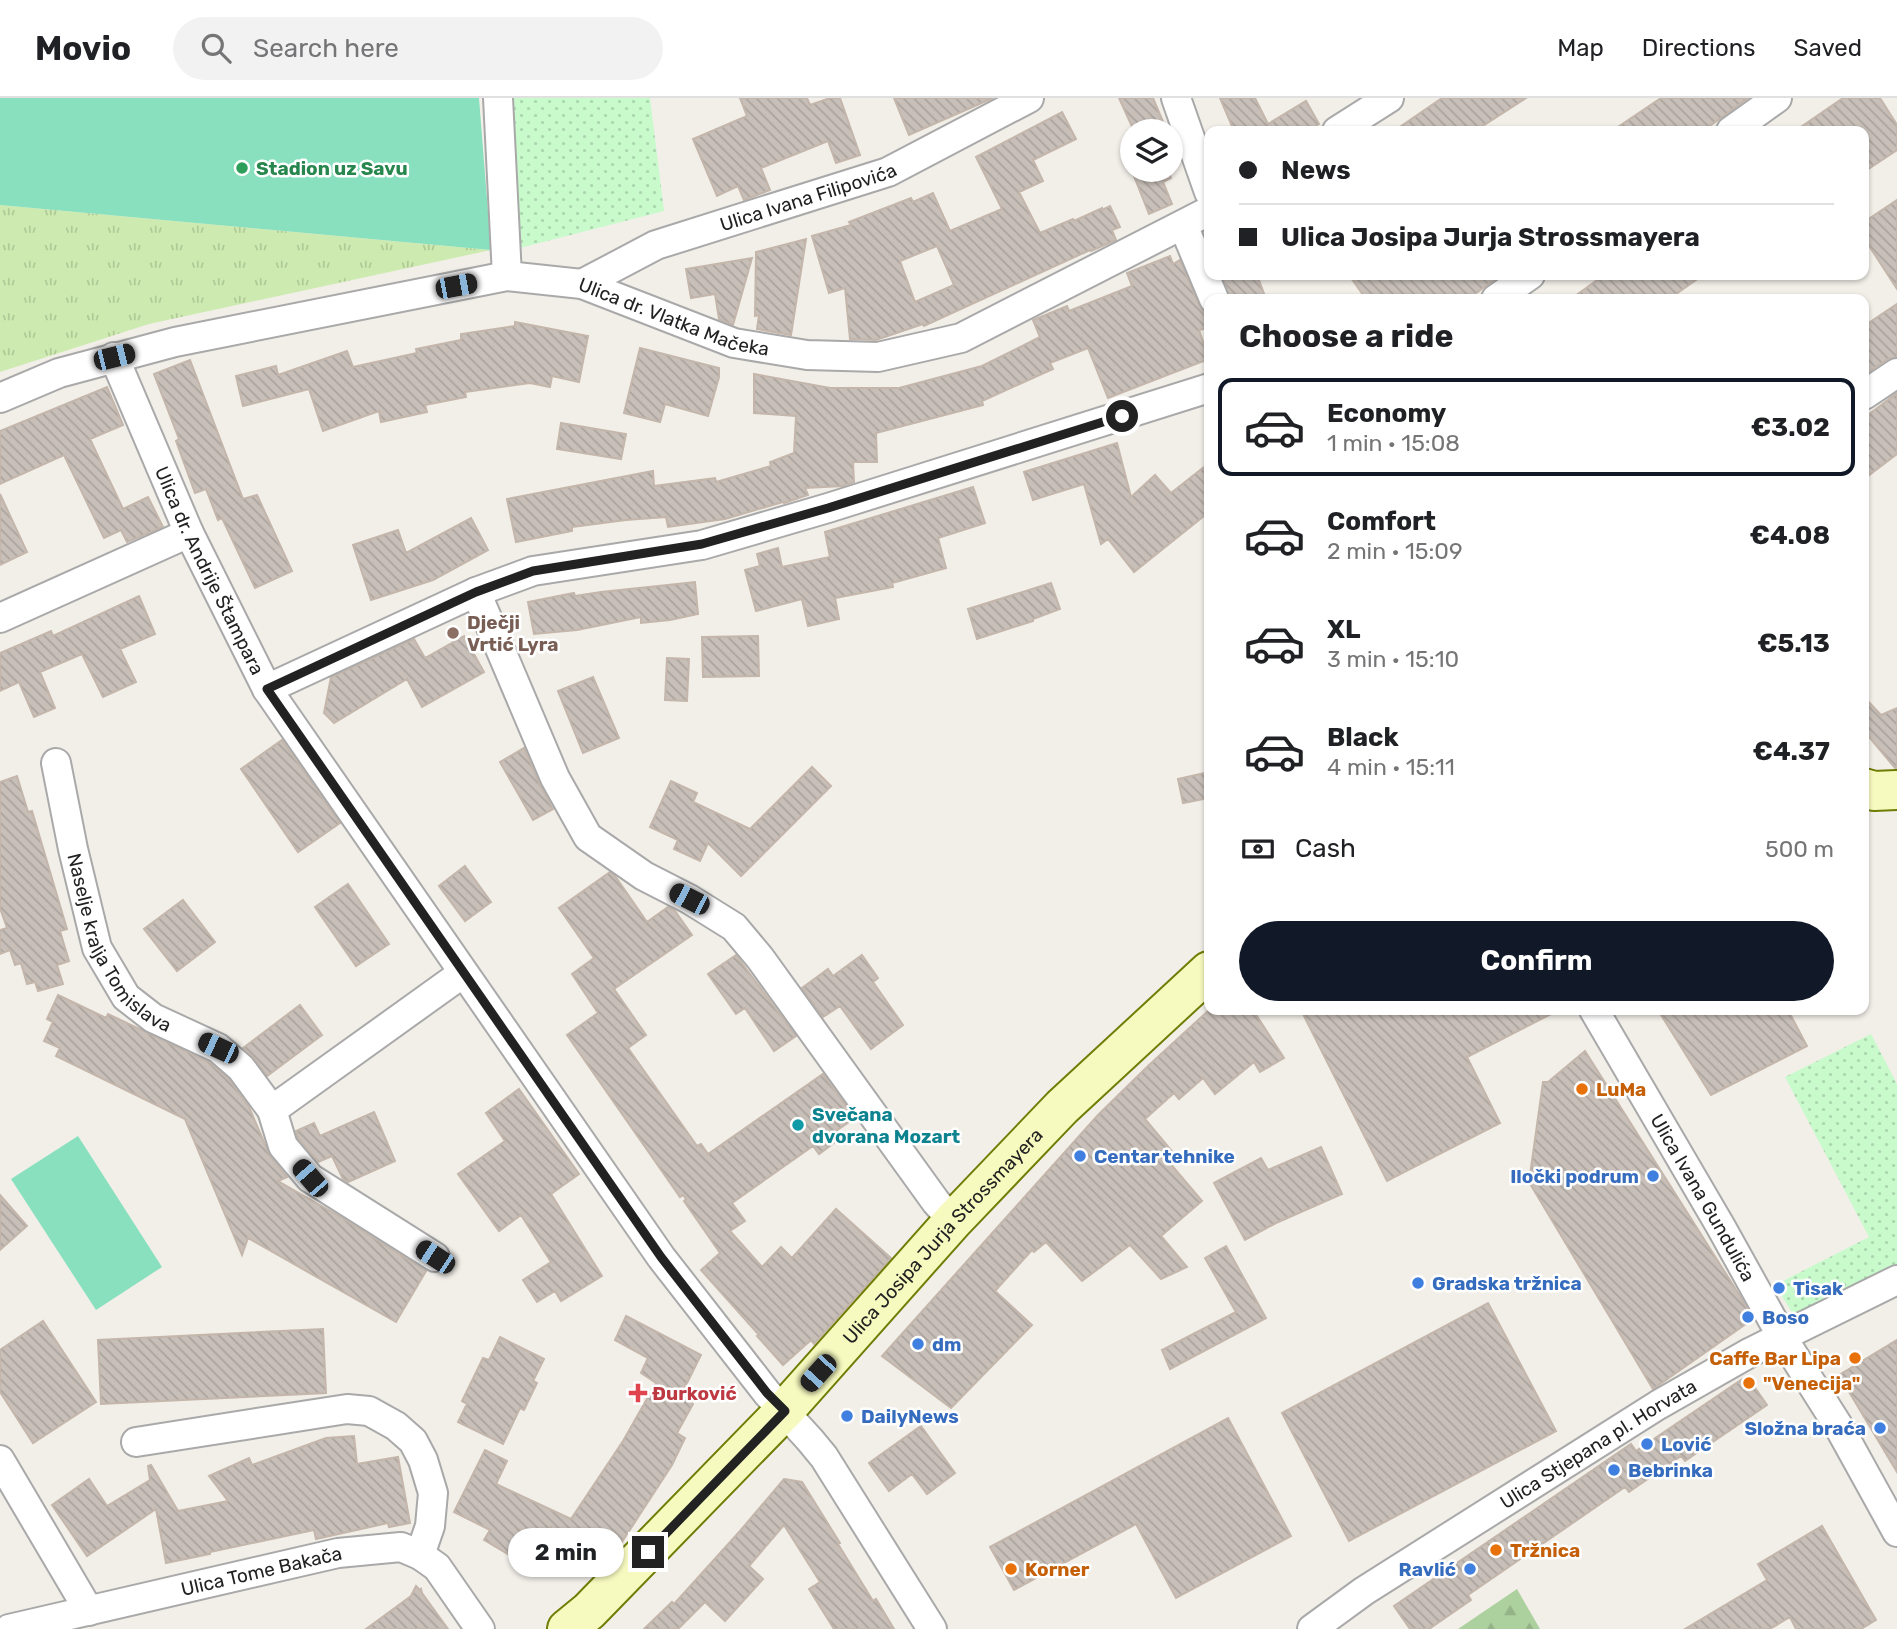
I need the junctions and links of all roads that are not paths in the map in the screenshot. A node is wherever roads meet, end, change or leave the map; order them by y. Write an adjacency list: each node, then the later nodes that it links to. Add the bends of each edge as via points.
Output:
1 (498, 98): 12 (street)
2 (1029, 98): 14 (street, Ulica Ivana Filipovića, via 888,172 656,245)
3 (1176, 98): 8 (street)
4 (1389, 98): 6 (street)
5 (1777, 98): 7 (street)
6 (1345, 126)
7 (1738, 126)
8 (1204, 177)
9 (1204, 214): 10 (street, Ulica dr. Vlatka Mačeka)
10 (1183, 225): 11 (street); 14 (street, Ulica dr. Vlatka Mačeka, via 961,338 878,357 807,355 734,343)
11 (1204, 275)
12 (507, 276): 14 (street, Ulica dr. Vlatka Mačeka); 16 (street, Ulica dr. Vlatka Mačeka)
13 (1523, 280): 15 (street)
14 (582, 284)
15 (1503, 294)
16 (114, 357): 20 (street, Ulica dr. Vlatka Mačeka, via 58,373); 21 (street, Ulica dr. Andrije Štampara)
17 (1897, 373): 19 (street)
18 (1204, 390): 22 (street, via 714,541 533,571)
19 (1869, 392)
20 (0, 398)
21 (190, 533): 23 (street); 24 (street, Ulica dr. Andrije Štampara)
22 (476, 592): 24 (street); 32 (street, via 555,778 589,837 644,876 734,927)
23 (0, 618)
24 (267, 689): 28 (street, Ulica dr. Andrije Štampara)
25 (56, 763): 31 (street, Naselje kralja Tomislava, via 97,948 126,997 153,1018 218,1048 241,1068)
26 (1869, 790): 27 (main road)
27 (1897, 790)
28 (463, 973): 31 (street); 36 (street, Ulica dr. Andrije Štampara, via 661,1257)
29 (1204, 976): 32 (main road, Ulica Josipa Jurja Strossmayera, via 1062,1107)
30 (1597, 1015): 35 (street, Ulica Ivana Gundulića)
31 (272, 1110): 33 (street, Naselje kralja Tomislava, via 283,1146 310,1178)
32 (953, 1222): 36 (main road, Ulica Josipa Jurja Strossmayera)
33 (435, 1257)
34 (1897, 1280): 35 (street, Ulica Stjepana pl. Horvata)
35 (1782, 1337): 39 (street, Ulica Ivana Gundulića); 46 (street, Ulica Stjepana pl. Horvata, via 1658,1405 1364,1591)
36 (785, 1411): 44 (main road, Ulica Josipa Jurja Strossmayera); 45 (street, Ulica dr. Andrije Štampara, via 824,1457)
37 (136, 1442): 40 (street, via 347,1409 369,1411 413,1441 423,1460 433,1493 430,1525)
38 (0, 1461): 41 (street)
39 (1897, 1532)
40 (420, 1555): 41 (street, Ulica Tome Bakača, via 401,1547 338,1553); 43 (street, via 437,1567)
41 (89, 1611): 42 (street, Ulica Tome Bakača)
42 (9, 1629)
43 (480, 1629)
44 (567, 1629)
45 (932, 1629)
46 (1312, 1629)

